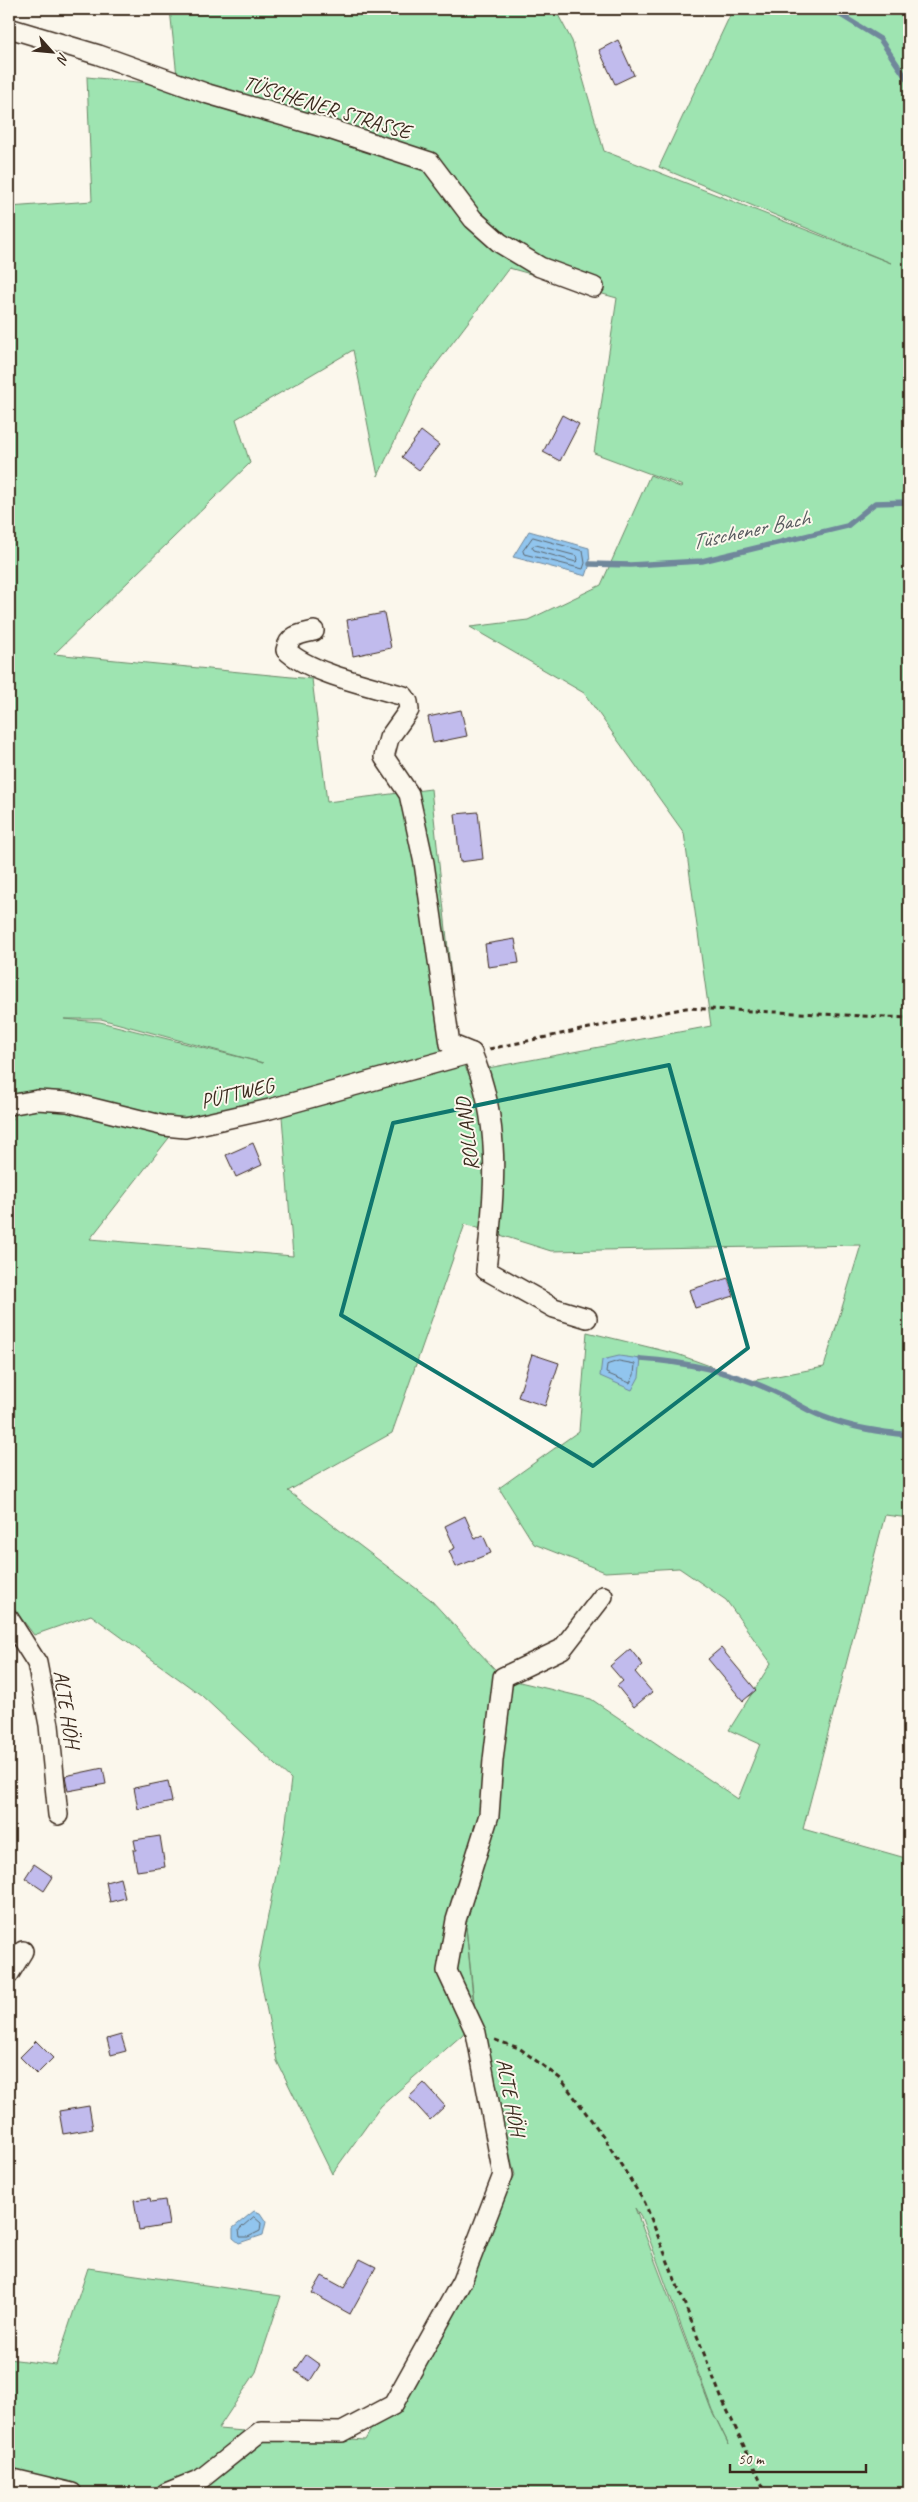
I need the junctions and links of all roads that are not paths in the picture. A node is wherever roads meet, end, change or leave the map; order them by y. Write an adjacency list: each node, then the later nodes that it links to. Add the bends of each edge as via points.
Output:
1 (9, 28): 2 (lane, TÜSCHENER STRASSE, via 99,55 208,94 430,162 473,219 500,243 540,267)
2 (594, 287)
3 (314, 631): 4 (lane, via 295,635 287,643 286,650 294,658 315,668 404,696 408,702 409,710 389,738 384,757 409,794 424,863 450,1044)
4 (472, 1053): 5 (lane, PÜTTWEG, via 270,1109 185,1128 68,1102 37,1100); 6 (lane, ROLLAND, via 490,1109 495,1144 495,1180 486,1270 554,1308)
5 (9, 1105)
6 (587, 1318)
7 (603, 1596): 13 (lane, ALTE HÖH, via 562,1649 503,1677 488,1815 476,1863 456,1920 447,1971 476,2034 503,2175 462,2281 393,2406 342,2432 261,2431 201,2479)
8 (9, 1619): 9 (lane, ALTE HÖH, via 36,1663 41,1680 50,1725)
9 (58, 1815)
10 (23, 1951): 11 (lane)
11 (9, 1974)
12 (9, 2478): 14 (lane)
13 (173, 2491)
14 (72, 2493)

